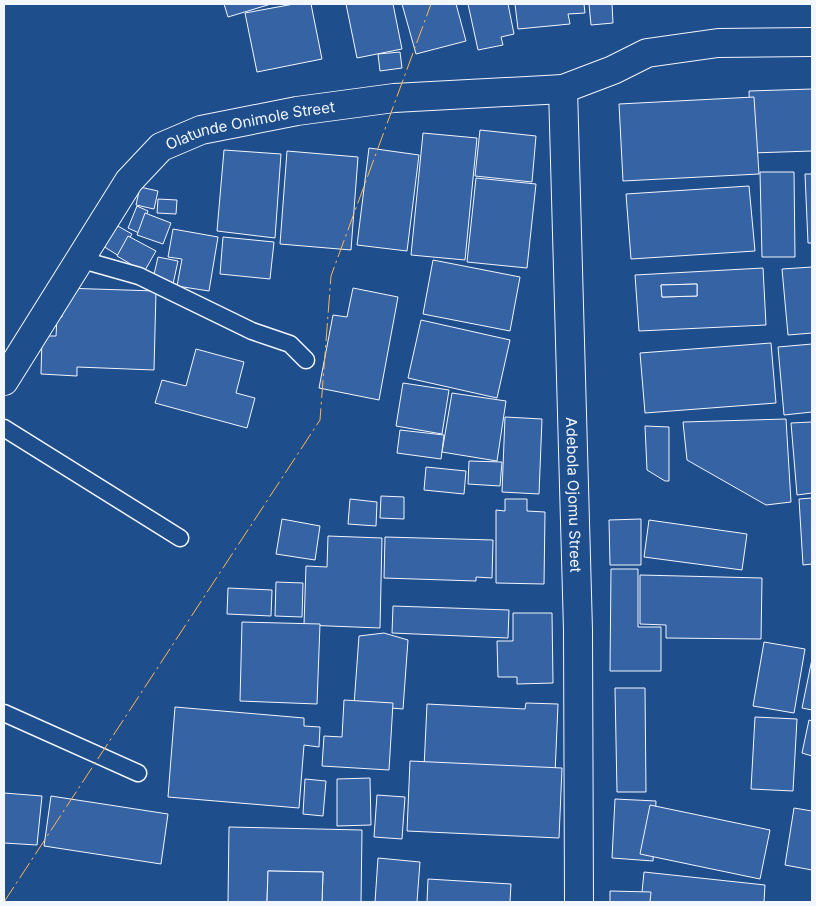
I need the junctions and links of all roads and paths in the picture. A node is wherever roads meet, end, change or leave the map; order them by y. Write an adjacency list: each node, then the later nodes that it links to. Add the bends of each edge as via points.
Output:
1 (812, 42): 2 (street, Olatunde Onimole Street, via 718,43 647,53)
2 (563, 89): 3 (street, Olatunde Onimole Street, via 394,98 297,110 201,130 160,147 129,181); 10 (street, Adebola Ojomu Street, via 578,630)
3 (79, 259): 4 (lane, via 139,276 252,331 290,344); 5 (street, Olatunde Onimole Street)
4 (306, 360)
5 (4, 381)
6 (4, 428): 7 (lane)
7 (180, 538)
8 (4, 713): 9 (lane)
9 (138, 773)
10 (579, 902)

